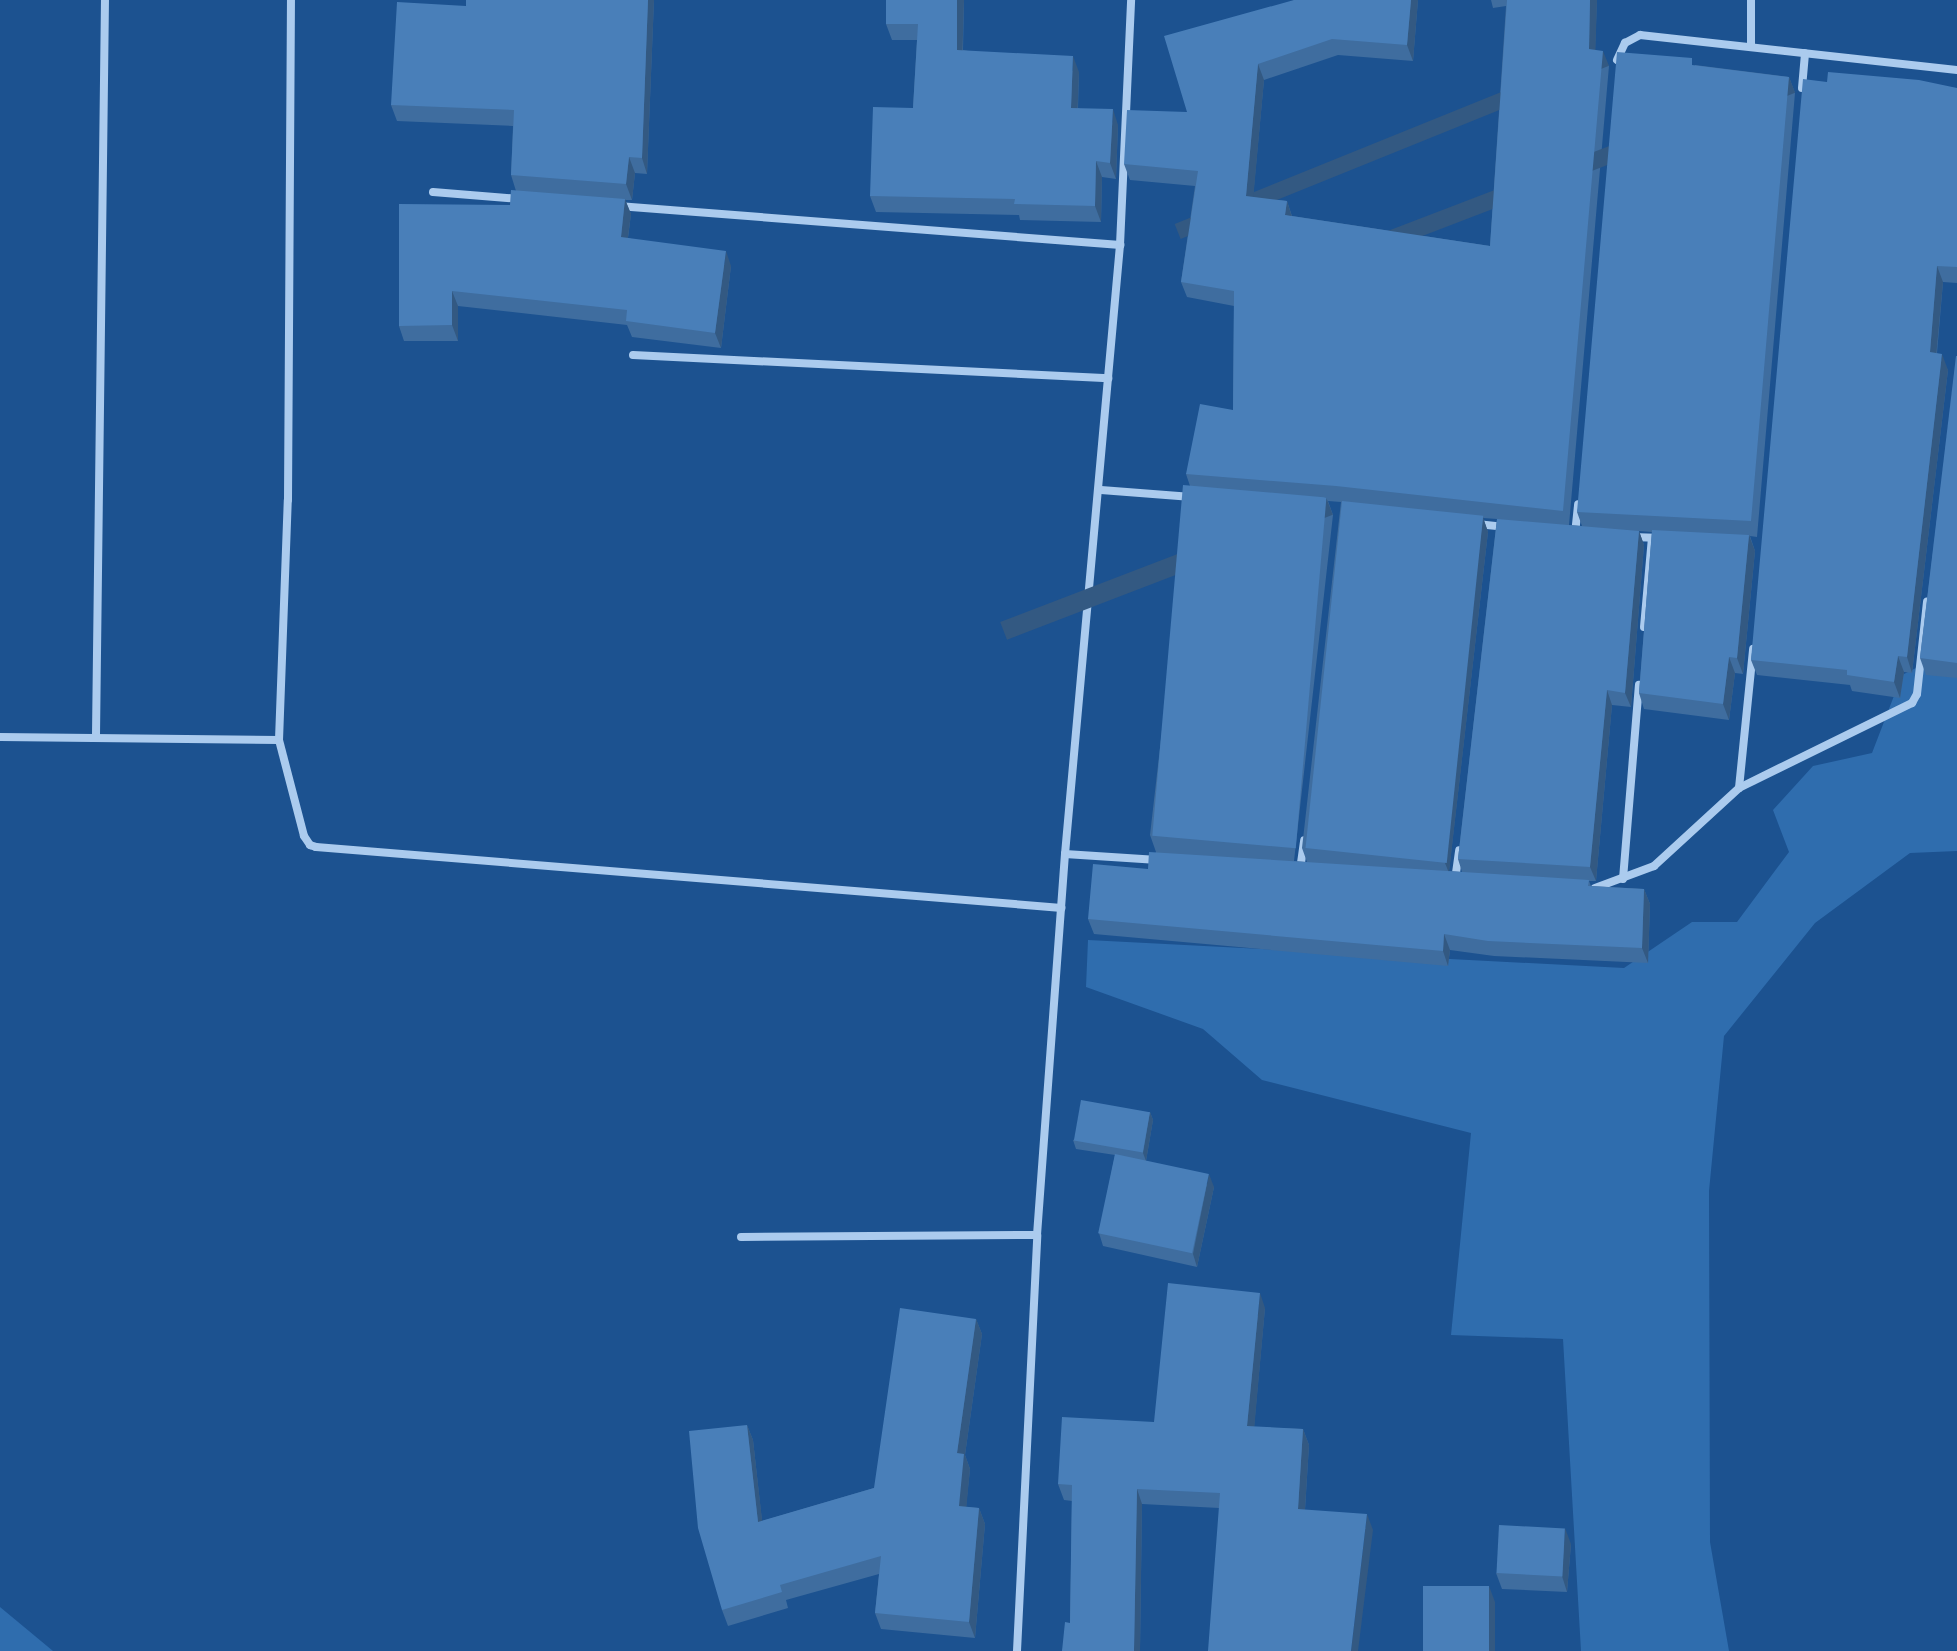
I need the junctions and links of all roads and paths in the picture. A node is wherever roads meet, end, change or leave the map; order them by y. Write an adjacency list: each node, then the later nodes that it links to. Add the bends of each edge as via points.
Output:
1 (105, 0): 33 (street)
2 (291, 0): 35 (street, via 288,500)
3 (1131, 0): 13 (street)
4 (1751, 0): 5 (street)
5 (1751, 46): 6 (street); 7 (street, via 1640,35 1625,43)
6 (1805, 53): 8 (street); 9 (street)
7 (1616, 66)
8 (1957, 70)
9 (1801, 101)
10 (433, 192): 11 (street)
11 (527, 200)
12 (605, 205): 13 (street)
13 (1120, 245): 15 (street)
14 (633, 355): 15 (street)
15 (1108, 378): 17 (street)
16 (1579, 488): 23 (street)
17 (1101, 490): 18 (street); 39 (street)
18 (1206, 498)
19 (1465, 522): 20 (street)
20 (1496, 526): 21 (street); 28 (street)
21 (1512, 527)
22 (1559, 533): 23 (street)
23 (1575, 535): 24 (street)
24 (1590, 535)
25 (1621, 537): 26 (street)
26 (1652, 538): 27 (street); 30 (street)
27 (1668, 539)
28 (1494, 541)
29 (1929, 592): 36 (street, via 1912,703)
30 (1644, 631)
31 (1754, 635): 36 (street)
32 (1640, 677): 44 (street)
33 (96, 735): 34 (street); 35 (street)
34 (0, 737)
35 (279, 740): 49 (street, via 304,836 316,847)
36 (1739, 788): 44 (street, via 1654,866)
37 (1306, 823): 42 (street)
38 (1460, 835): 46 (street)
39 (1065, 854): 40 (street); 49 (street)
40 (1175, 861)
41 (1285, 869): 42 (street)
42 (1300, 870): 43 (street)
43 (1316, 871)
44 (1623, 879): 48 (street)
45 (1440, 880): 46 (street)
46 (1455, 881): 47 (street)
47 (1470, 882)
48 (1590, 888)
49 (1062, 908): 50 (street)
50 (1037, 1235): 51 (street); 52 (street)
51 (741, 1237)
52 (1017, 1651)

